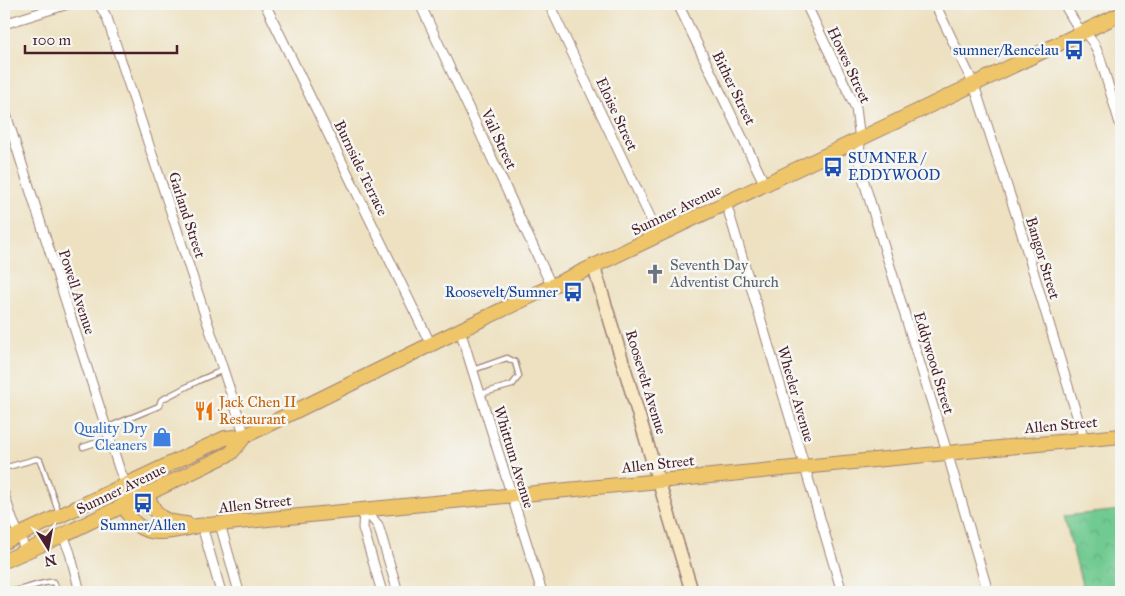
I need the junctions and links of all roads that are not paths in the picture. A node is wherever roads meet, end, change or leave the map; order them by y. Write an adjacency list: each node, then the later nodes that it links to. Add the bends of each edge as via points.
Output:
1 (68, 4): 11 (street)
2 (99, 4): 24 (street, Garland Street, via 110,26)
3 (266, 4): 23 (street, Burnside Terrace)
4 (420, 4): 21 (street, Vail Street)
5 (549, 4): 19 (street, Eloise Street)
6 (678, 4): 17 (street, Bither Street)
7 (806, 4): 16 (street, Howes Street, via 856,108)
8 (935, 4): 13 (street, Bangor Street)
9 (1064, 4): 12 (street)
10 (1121, 14): 12 (main road, Sumner Avenue)
11 (4, 24)
12 (1085, 32): 13 (main road, Sumner Avenue); 15 (street, via 1100,58)
13 (974, 85): 16 (main road, Sumner Avenue); 31 (street, Bangor Street)
14 (4, 108): 27 (street, Powell Avenue)
15 (1121, 127)
16 (860, 140): 17 (main road, Sumner Avenue); 33 (street, Eddywood Street, via 861,172)
17 (765, 185): 18 (main road, Sumner Avenue)
18 (726, 204): 19 (main road, Sumner Avenue); 34 (street, Wheeler Avenue)
19 (659, 236): 20 (main road, Sumner Avenue)
20 (594, 267): 21 (main road, Sumner Avenue); 36 (street, Roosevelt Avenue)
21 (552, 287): 22 (main road, Sumner Avenue)
22 (460, 330): 23 (main road, Sumner Avenue); 25 (street, Whittum Avenue)
23 (431, 345): 28 (main road, Sumner Avenue)
24 (223, 370): 27 (lane, via 161,400 159,406); 28 (street, Garland Street)
25 (473, 370): 26 (street, Whittum Avenue); 26 (lane, via 507,358 515,362 519,376 512,385)
26 (480, 394): 40 (street, Whittum Avenue)
27 (106, 428): 30 (street, Powell Avenue)
28 (245, 436): 37 (main road, Sumner Avenue, via 225,438); 39 (main road, Sumner Avenue, via 231,453)
29 (1121, 436): 31 (main road, Allen Street)
30 (110, 438): 32 (lane); 37 (street, Powell Avenue)
31 (1084, 439): 33 (main road, Allen Street)
32 (83, 447)
33 (947, 452): 34 (main road, Allen Street); 62 (street, Eddywood Street)
34 (803, 466): 36 (main road, Allen Street); 61 (street, Wheeler Avenue)
35 (4, 468): 43 (lane, via 40,460)
36 (659, 480): 40 (main road, Allen Street); 60 (street, Roosevelt Avenue)
37 (126, 485): 39 (main road); 41 (main road); 43 (main road, Sumner Avenue)
38 (4, 494): 44 (street)
39 (147, 495): 41 (main road, Sumner Avenue); 46 (main road, Allen Street, via 156,512 167,521)
40 (512, 495): 42 (main road, Allen Street); 59 (street, Whittum Avenue)
41 (124, 506): 46 (main road, Allen Street, via 135,523 151,532); 47 (main road, Sumner Avenue)
42 (364, 510): 45 (main road, Allen Street); 57 (street, via 363,528); 58 (street, via 378,525)
43 (60, 517): 48 (main road, Sumner Avenue)
44 (8, 519): 48 (street)
45 (220, 524): 46 (main road, Allen Street); 56 (street)
46 (200, 526): 55 (street)
47 (63, 535): 50 (main road, Sumner Avenue); 54 (street)
48 (19, 536): 49 (main road, Sumner Avenue); 50 (street)
49 (4, 541)
50 (26, 551): 51 (main road, Sumner Avenue)
51 (4, 561)
52 (5, 590): 53 (lane, via 12,592 54,582)
53 (58, 592)
54 (80, 592)
55 (222, 592)
56 (239, 592)
57 (382, 592)
58 (398, 592)
59 (542, 592)
60 (692, 592)
61 (842, 592)
62 (988, 592)

